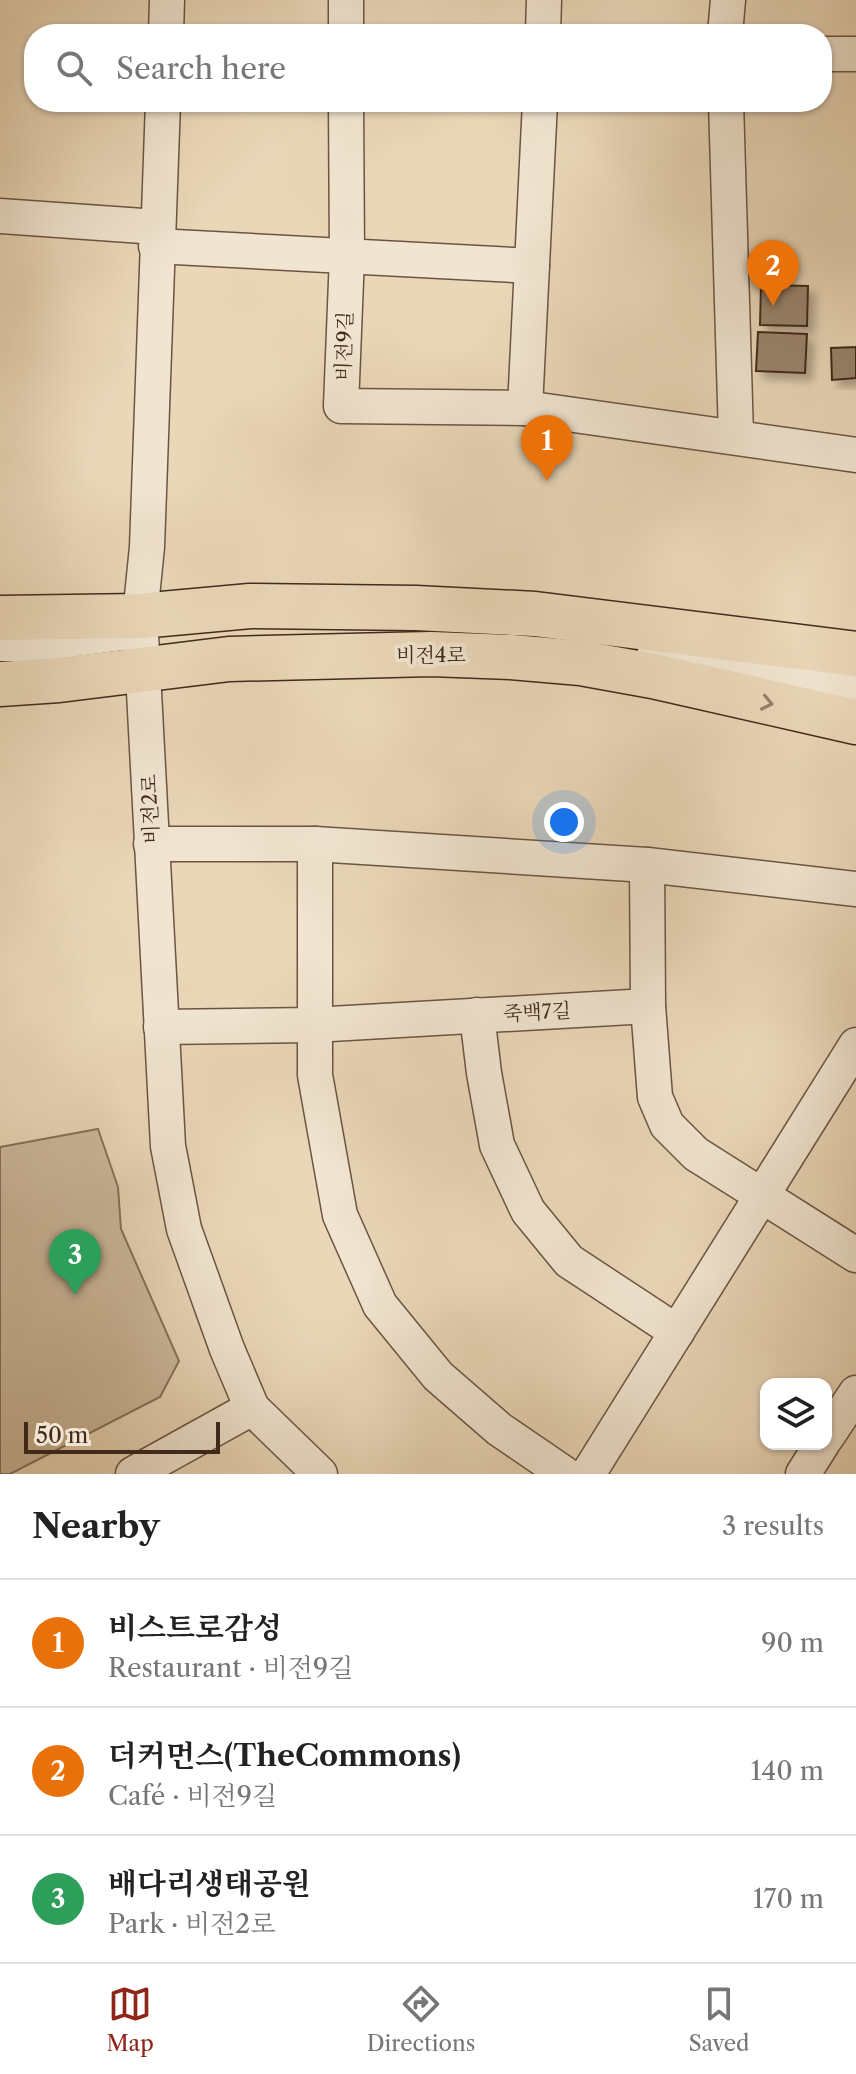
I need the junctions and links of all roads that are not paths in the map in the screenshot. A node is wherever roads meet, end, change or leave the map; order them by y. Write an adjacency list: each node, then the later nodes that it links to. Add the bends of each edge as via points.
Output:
1 (167, 0): 5 (street)
2 (346, 0): 6 (street)
3 (544, 0): 7 (street)
4 (728, 0): 8 (street)
5 (166, 24)
6 (346, 24)
7 (543, 24)
8 (726, 24)
9 (832, 54): 10 (street)
10 (856, 54)
11 (163, 112): 16 (street, 비전2로)
12 (346, 112): 17 (street, 비전9길)
13 (540, 112): 18 (street)
14 (726, 112): 20 (street)
15 (0, 216): 16 (street)
16 (157, 237): 17 (street); 23 (street, 비전2로)
17 (347, 256): 18 (street); 19 (street, 비전9길, via 341,406)
18 (532, 266): 19 (street)
19 (525, 408): 20 (street, 비전9길)
20 (736, 436): 21 (street, 비전9길)
21 (856, 455)
22 (0, 618): 23 (main road, 비전4로)
23 (141, 641): 24 (street); 25 (main road, 비전4로, via 250,606 535,614); 26 (main road, 비전4로, via 229,659 431,654); 27 (street, via 37,666); 28 (street, via 457,621); 29 (main road, 비전4로, via 59,680); 32 (street, 비전2로)
24 (0, 644)
25 (856, 654)
26 (600, 660): 30 (street, via 656,658); 31 (main road, 비전4로, one-way to 31)
27 (0, 665)
28 (856, 670)
29 (0, 684)
30 (856, 686)
31 (856, 722)
32 (151, 844): 33 (street); 39 (street, 비전2로)
33 (311, 844): 34 (street); 38 (street)
34 (647, 865): 35 (street); 36 (street)
35 (856, 889)
36 (648, 1006): 37 (street, 죽백7길); 41 (street, via 655,1097 667,1125 696,1154)
37 (477, 1015): 38 (street); 43 (street, 죽백7길, via 497,1145 528,1211 569,1261)
38 (313, 1025): 39 (street); 50 (street, via 315,1075 340,1215 380,1305 438,1376 499,1429)
39 (161, 1027): 45 (street, 비전2로, via 168,1146 184,1229)
40 (856, 1045): 41 (street)
41 (763, 1195): 42 (street); 43 (street)
42 (856, 1255)
43 (677, 1332): 51 (street)
44 (856, 1393): 46 (street)
45 (252, 1408): 48 (street); 49 (street, 비전2로)
46 (832, 1429)
47 (818, 1450): 52 (street)
48 (133, 1474)
49 (320, 1474)
50 (565, 1474)
51 (588, 1474)
52 (803, 1474)

